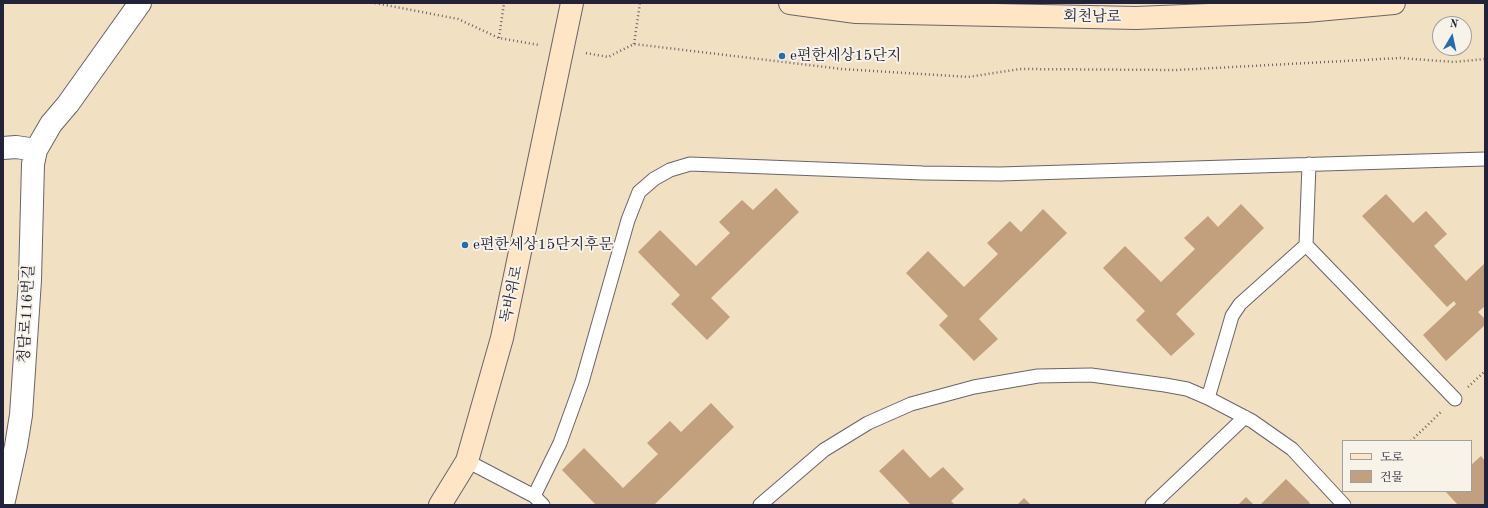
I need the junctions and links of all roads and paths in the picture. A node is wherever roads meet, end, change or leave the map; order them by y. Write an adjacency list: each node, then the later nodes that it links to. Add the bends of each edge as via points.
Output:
1 (140, 3): 12 (street, 청담로116번길, via 51,124)
2 (375, 3): 3 (path, via 458,19 499,38)
3 (504, 3)
4 (572, 3): 19 (main road, 독바위로, via 502,338)
5 (640, 3): 8 (path)
6 (790, 3): 7 (main road, 회천남로, via 856,12 1136,18 1306,11)
7 (1394, 3)
8 (634, 44): 9 (path); 10 (path, via 842,69 968,77 1020,69 1177,70 1400,58 1454,62)
9 (608, 57)
10 (1485, 59)
11 (3, 148): 12 (street)
12 (36, 150): 20 (street, 청담로116번길, via 33,164 30,280 21,415)
13 (1485, 159): 14 (lane)
14 (1308, 164): 15 (lane); 21 (lane, via 1000,174 690,164 670,170 639,192 628,220 582,382)
15 (1306, 245): 16 (lane, via 1240,304 1230,323); 17 (lane)
16 (1208, 398): 18 (lane); 24 (lane, via 1187,389 1091,375 1038,376 974,387 911,404 868,423 824,450)
17 (1455, 399)
18 (1245, 418): 25 (lane); 26 (lane, via 1292,449)
19 (467, 461): 21 (lane); 23 (main road, 독바위로)
20 (6, 478): 22 (street, 청담로116번길)
21 (539, 501)
22 (3, 505)
23 (440, 505)
24 (761, 505)
25 (1152, 505)
26 (1344, 505)

